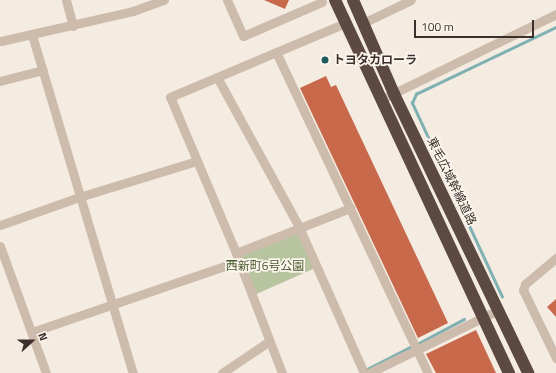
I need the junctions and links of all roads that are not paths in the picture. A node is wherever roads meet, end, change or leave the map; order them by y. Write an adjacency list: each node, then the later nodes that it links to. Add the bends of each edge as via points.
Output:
1 (66, 0): 11 (street)
2 (164, 0): 11 (street)
3 (227, 0): 7 (street, via 243,36)
4 (335, 0): 9 (highway)
5 (354, 0): 10 (highway, 東毛広域幹線道路)
6 (411, 0): 10 (street)
7 (322, 2)
8 (556, 14): 18 (street)
9 (345, 23): 14 (street); 19 (highway)
10 (363, 23): 18 (highway, 東毛広域幹線道路)
11 (73, 26): 12 (street)
12 (32, 35): 13 (street); 15 (street)
13 (0, 41)
14 (276, 52): 16 (street); 22 (street)
15 (43, 70): 17 (street); 21 (street)
16 (217, 77): 20 (street, via 170,97); 24 (street)
17 (0, 81)
18 (394, 94): 19 (street); 29 (highway, 東毛広域幹線道路)
19 (380, 100): 30 (highway)
20 (197, 161): 21 (street); 26 (street)
21 (79, 197): 23 (street); 28 (street)
22 (350, 208): 24 (street); 33 (street)
23 (0, 225)
24 (299, 227): 26 (street); 39 (street)
25 (0, 246): 31 (street)
26 (237, 257): 28 (street); 32 (street)
27 (556, 258): 34 (street, via 525,284 523,290)
28 (112, 305): 31 (street); 36 (street)
29 (498, 310): 30 (street); 43 (highway, 東毛広域幹線道路)
30 (482, 316): 33 (street); 42 (highway)
31 (32, 332): 35 (street)
32 (268, 342): 37 (street); 38 (street)
33 (417, 349): 40 (street); 41 (street)
34 (556, 358)
35 (46, 373)
36 (133, 373)
37 (222, 373)
38 (282, 373)
39 (364, 373)
40 (369, 373)
41 (428, 373)
42 (509, 373)
43 (528, 373)

